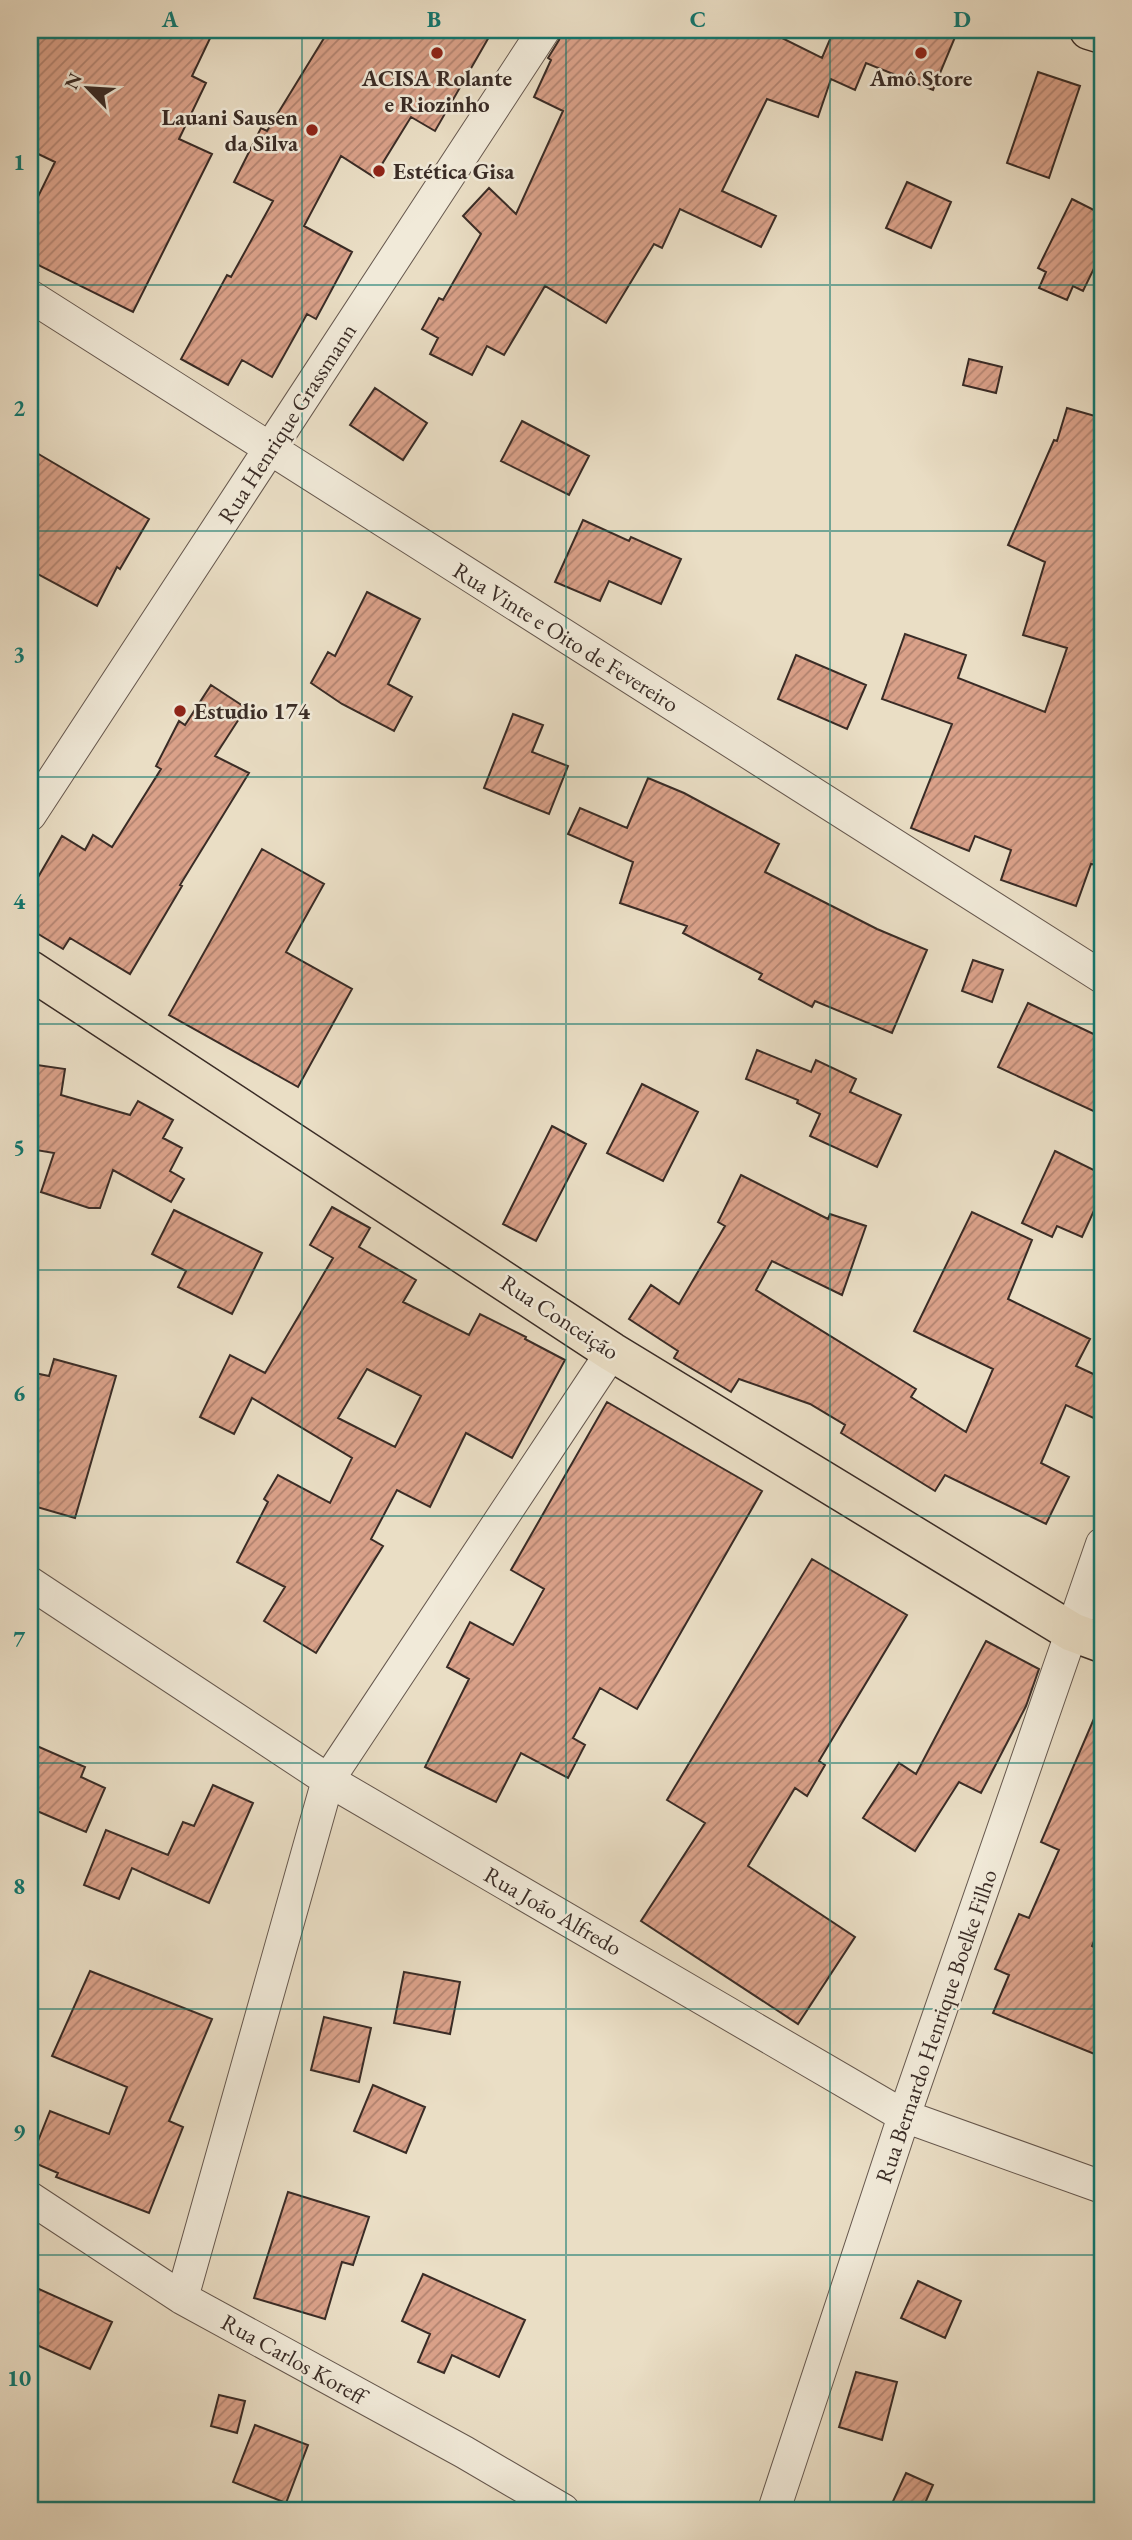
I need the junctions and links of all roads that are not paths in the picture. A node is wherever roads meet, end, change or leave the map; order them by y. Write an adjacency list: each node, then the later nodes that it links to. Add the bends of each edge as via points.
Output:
1 (544, 30): 5 (street, Rua Henrique Grassmann)
2 (1088, 30): 3 (main road)
3 (1102, 34)
4 (30, 296): 5 (street, Rua Vinte e Oito de Fevereiro)
5 (270, 449): 6 (street, Rua Henrique Grassmann); 8 (street, Rua Vinte e Oito de Fevereiro)
6 (30, 815)
7 (30, 970): 9 (main road, Rua Conceição)
8 (1102, 977)
9 (612, 1352): 12 (main road, Rua Conceição); 13 (street)
10 (1102, 1544): 12 (street, Rua Bernardo Henrique Boelke Filho)
11 (30, 1583): 13 (street, Rua João Alfredo)
12 (1087, 1638): 14 (street, Rua Bernardo Henrique Boelke Filho)
13 (328, 1780): 14 (street, Rua João Alfredo); 17 (street)
14 (904, 2116): 15 (street, Rua João Alfredo); 19 (street, Rua Bernardo Henrique Boelke Filho)
15 (1102, 2188)
16 (30, 2197): 17 (street, Rua Carlos Koreff)
17 (182, 2298): 18 (street, Rua Carlos Koreff, via 464,2452)
18 (556, 2508)
19 (774, 2510)

